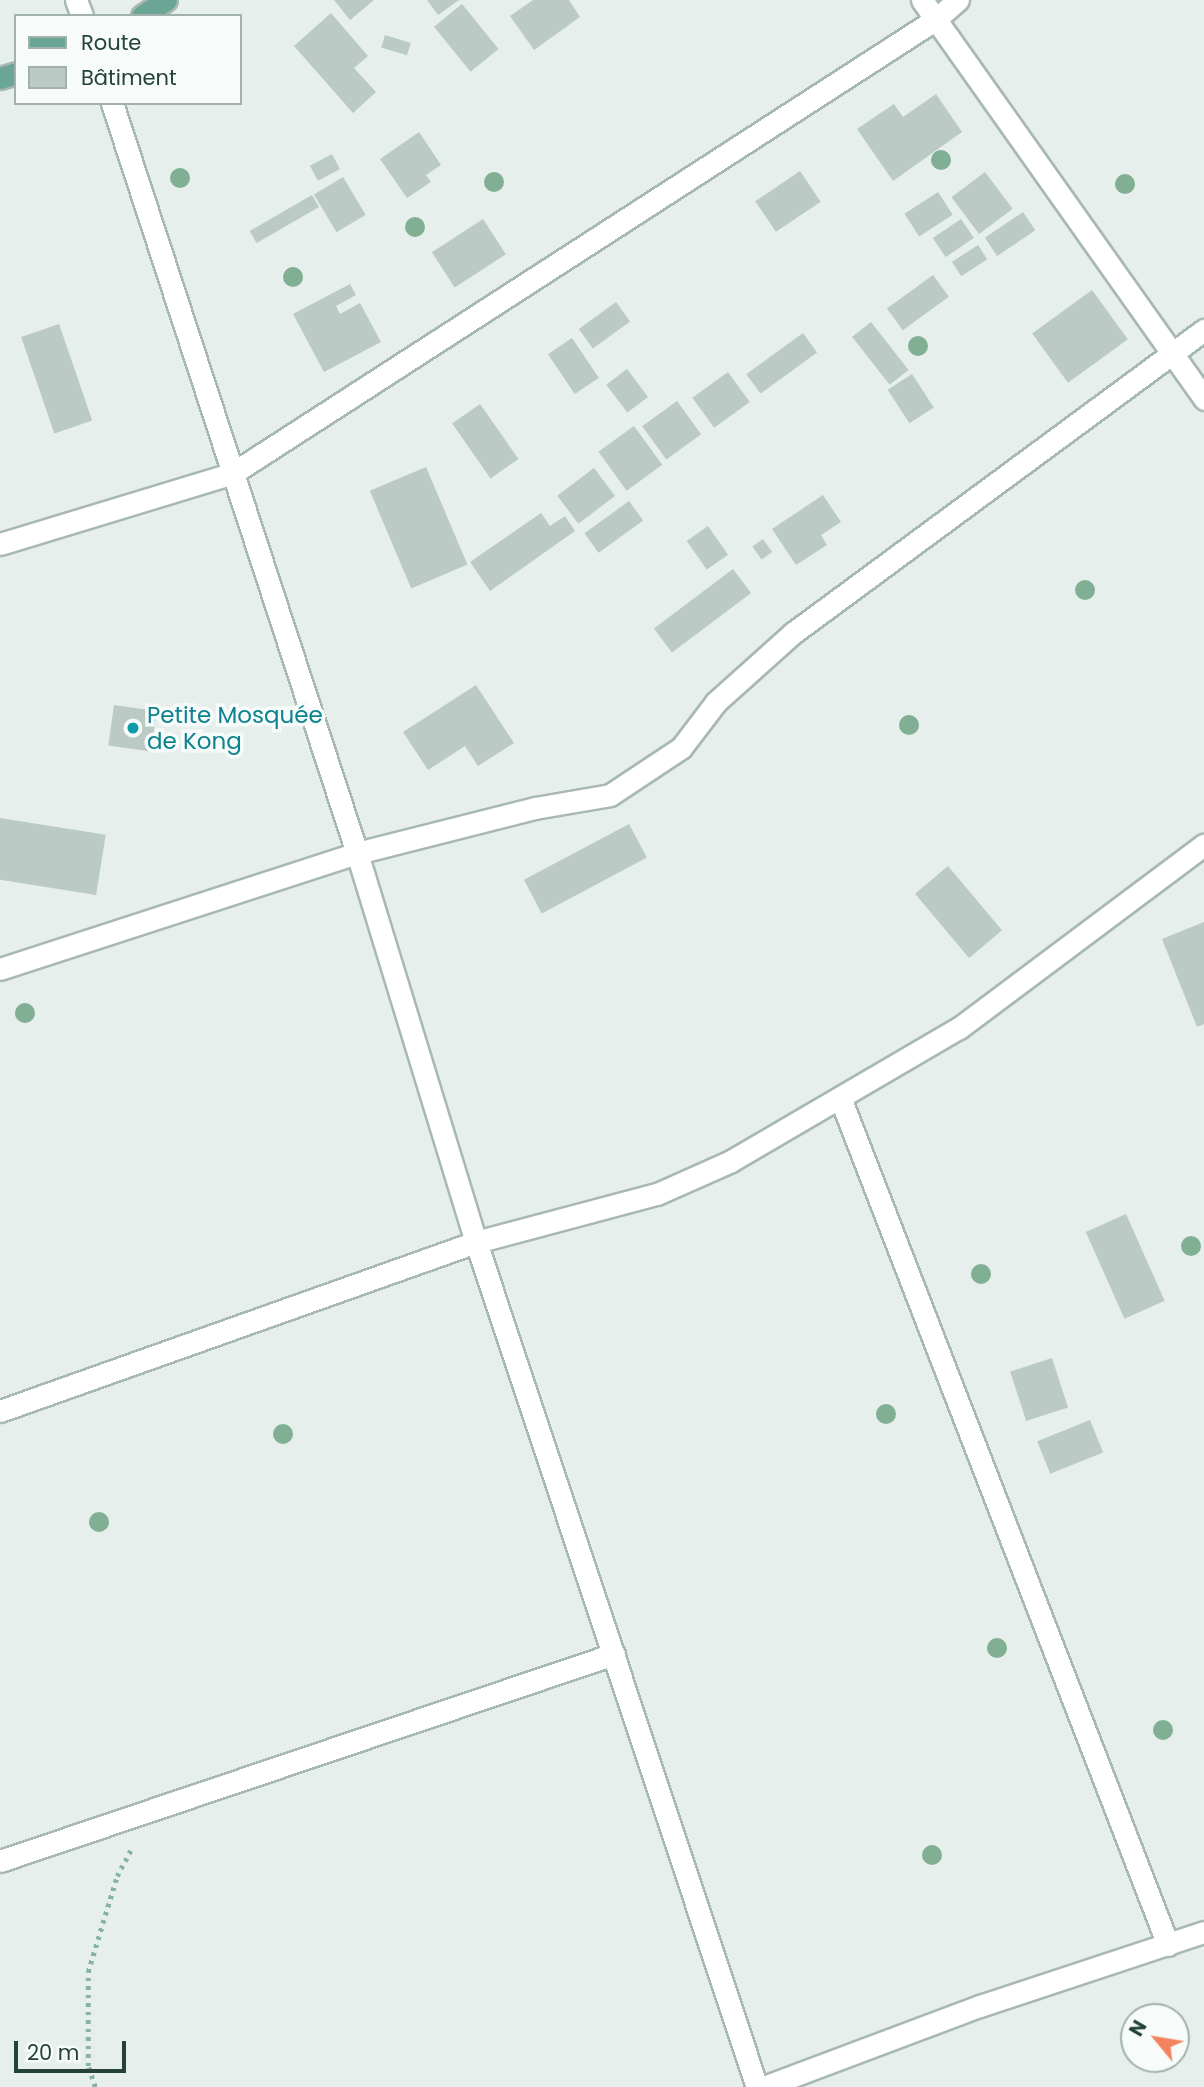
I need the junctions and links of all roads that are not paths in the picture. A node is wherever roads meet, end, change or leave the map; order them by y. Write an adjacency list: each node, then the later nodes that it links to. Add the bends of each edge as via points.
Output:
1 (166, 0): 4 (main road)
2 (922, 0): 5 (street)
3 (958, 0): 5 (street)
4 (145, 14)
5 (936, 19): 8 (street); 10 (street)
6 (113, 105): 10 (street)
7 (1204, 330): 8 (street)
8 (1174, 353): 9 (street); 13 (street, via 793,634 716,702 681,748 648,773 610,795 535,808)
9 (1204, 399)
10 (233, 473): 11 (street); 13 (street)
11 (0, 544)
12 (1204, 845): 15 (street, via 959,1028)
13 (356, 853): 14 (street); 16 (street)
14 (0, 969)
15 (841, 1100): 16 (street, via 731,1161 657,1194); 21 (street)
16 (477, 1242): 17 (street); 18 (street)
17 (0, 1411)
18 (614, 1654): 19 (street); 22 (street)
19 (0, 1861)
20 (1204, 1932): 21 (street)
21 (1168, 1945): 23 (street, via 980,2006)
22 (757, 2087)
23 (764, 2087)

